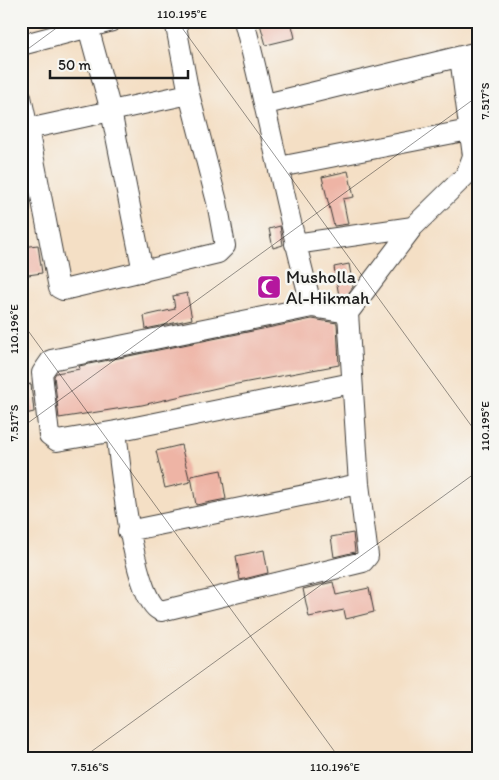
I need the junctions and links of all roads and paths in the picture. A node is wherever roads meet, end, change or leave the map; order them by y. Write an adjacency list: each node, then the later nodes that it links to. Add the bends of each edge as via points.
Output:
1 (112, 21): 4 (street)
2 (175, 21): 7 (street)
3 (244, 21): 9 (street)
4 (88, 27): 5 (street); 10 (street)
5 (21, 45)
6 (469, 55): 9 (street); 12 (street)
7 (189, 94): 10 (street); 16 (street, via 225,246 218,253)
8 (21, 97): 11 (street)
9 (266, 104): 13 (street)
10 (111, 111): 11 (street); 16 (street)
11 (28, 129): 16 (street, via 59,288 63,290)
12 (469, 130): 13 (street); 14 (street, via 472,156 466,175)
13 (279, 167): 15 (street)
14 (413, 227): 15 (street); 18 (street)
15 (294, 244): 17 (street)
16 (143, 272)
17 (312, 307): 18 (street); 20 (street, via 51,360 42,372 49,435 57,441)
18 (348, 313): 19 (street)
19 (352, 383): 20 (street); 21 (street)
20 (116, 431): 22 (street)
21 (359, 484): 22 (street); 22 (street, via 368,556 363,562 161,610 148,600)
22 (128, 531)

